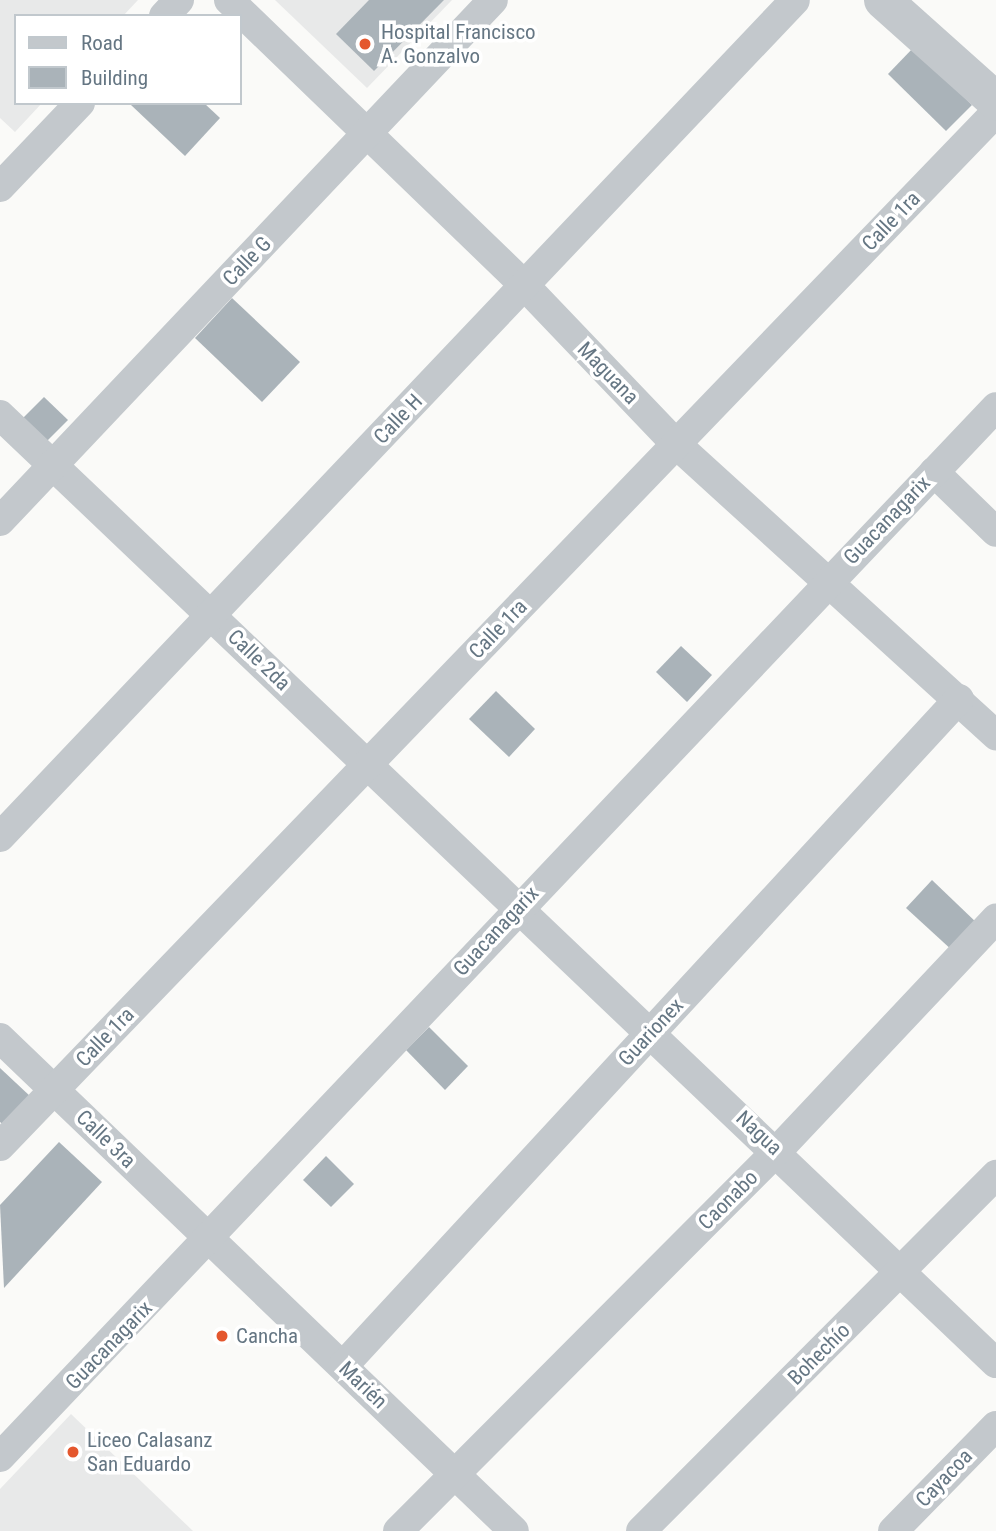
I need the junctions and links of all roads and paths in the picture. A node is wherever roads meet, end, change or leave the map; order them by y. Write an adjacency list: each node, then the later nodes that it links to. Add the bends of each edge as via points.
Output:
1 (179, 0): 6 (street)
2 (229, 0): 10 (street, Maguana)
3 (493, 0): 10 (street, Calle G)
4 (795, 0): 12 (street, Calle H)
5 (883, 0): 7 (street)
6 (166, 14)
7 (996, 101)
8 (78, 105): 11 (street)
9 (996, 112): 15 (street, Calle 1ra)
10 (369, 134): 12 (street, Maguana); 16 (street, Calle G)
11 (0, 187)
12 (525, 286): 15 (street, Maguana); 21 (street, Calle H)
13 (996, 407): 17 (street, Guacanagarix)
14 (0, 415): 16 (street, Calle 2da)
15 (677, 444): 20 (street, Maguana); 24 (street, Calle 1ra)
16 (53, 465): 18 (street, Calle G); 21 (street, Calle 2da)
17 (934, 472): 19 (street); 20 (street, Guacanagarix)
18 (0, 521)
19 (996, 531)
20 (828, 582): 22 (street, Maguana); 26 (street, Guacanagarix)
21 (212, 614): 24 (street, Calle 2da); 25 (street, Calle H)
22 (959, 699): 23 (street, Maguana); 28 (street, Guarionex)
23 (996, 735)
24 (367, 765): 26 (street, Calle 2da); 30 (street, Calle 1ra)
25 (0, 836)
26 (517, 907): 28 (street, Nagua); 34 (street, Guacanagarix)
27 (996, 919): 32 (street, Caonabo)
28 (649, 1034): 32 (street, Nagua); 37 (street, Guarionex)
29 (0, 1038): 30 (street, Calle 3ra)
30 (54, 1090): 31 (street, Calle 1ra); 34 (street, Calle 3ra)
31 (0, 1146)
32 (778, 1150): 35 (street, Nagua); 40 (street, Caonabo)
33 (996, 1175): 35 (street, Bohechío)
34 (211, 1240): 37 (street, Marién); 39 (street, Guacanagarix)
35 (901, 1273): 36 (street, Nagua); 43 (street, Bohechío)
36 (996, 1363)
37 (344, 1366): 40 (street, Marién)
38 (996, 1426): 44 (street, Cayacoa)
39 (0, 1457)
40 (454, 1474): 41 (street, Caonabo); 42 (street, Marién)
41 (398, 1531)
42 (514, 1531)
43 (642, 1531)
44 (893, 1531)

